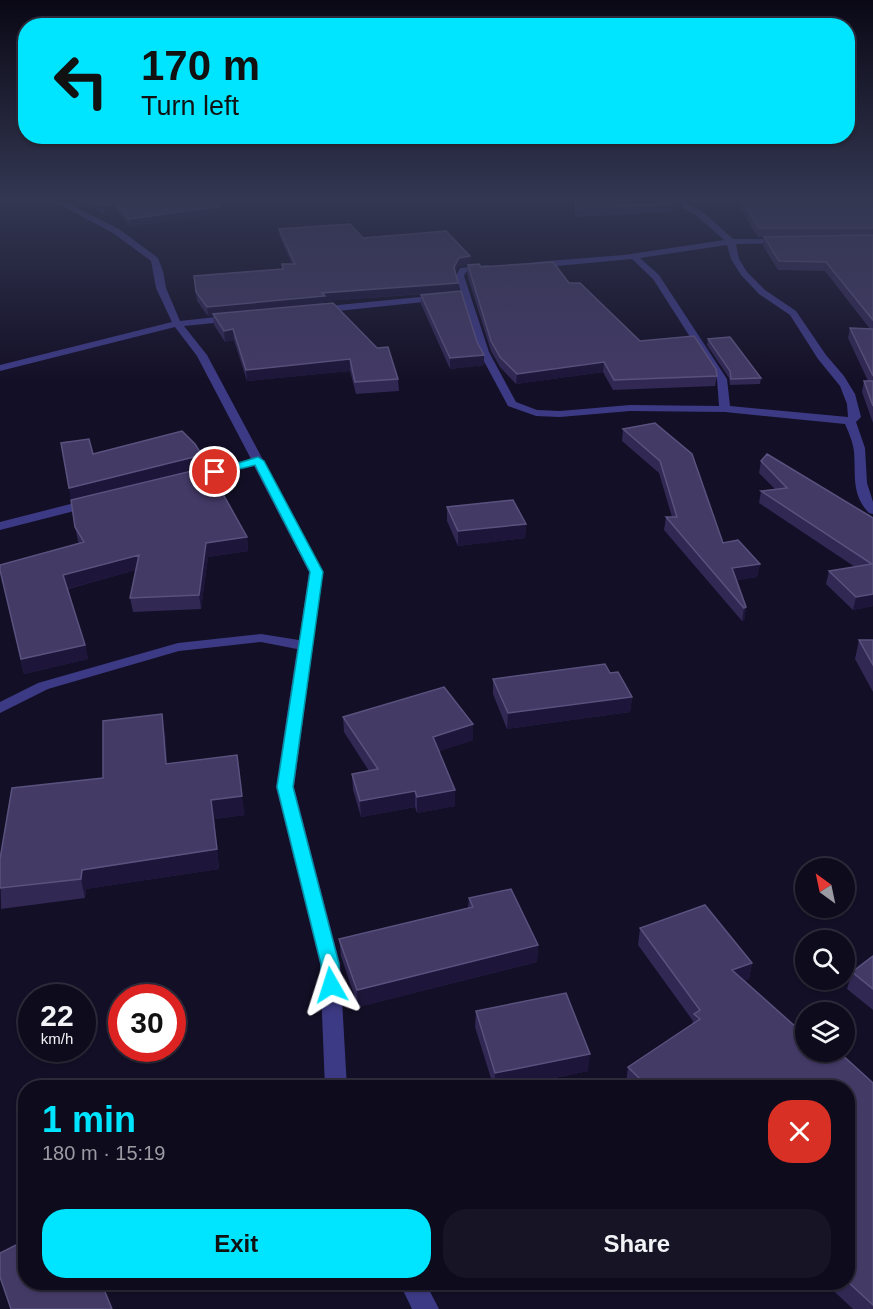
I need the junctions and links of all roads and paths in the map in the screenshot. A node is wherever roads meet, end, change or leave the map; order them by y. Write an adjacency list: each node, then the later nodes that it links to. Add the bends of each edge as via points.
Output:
1 (155, 260): 10 (street, via 161,288)
2 (584, 260): 5 (street)
3 (637, 260): 12 (street, via 656,277 722,379)
4 (736, 260): 13 (street, via 747,278 789,308 819,352 842,377 853,397 855,417)
5 (526, 265)
6 (495, 267): 7 (street, via 463,270 460,276)
7 (467, 295): 8 (street); 12 (street, via 484,352 512,404 536,413 560,414 630,408)
8 (305, 311)
9 (247, 317): 10 (street)
10 (177, 324): 11 (street); 14 (street, via 202,355)
11 (0, 368)
12 (725, 409): 13 (street)
13 (850, 421): 17 (street, via 860,450 861,493)
14 (258, 461): 15 (street); 19 (street, via 316,572)
15 (179, 481)
16 (99, 501): 18 (street)
17 (873, 510)
18 (0, 526)
19 (307, 646): 20 (street, via 261,638 178,647 44,686); 21 (street, via 285,787 330,964)
20 (0, 708)
21 (336, 1080)
22 (415, 1290): 23 (street)
23 (426, 1309)

